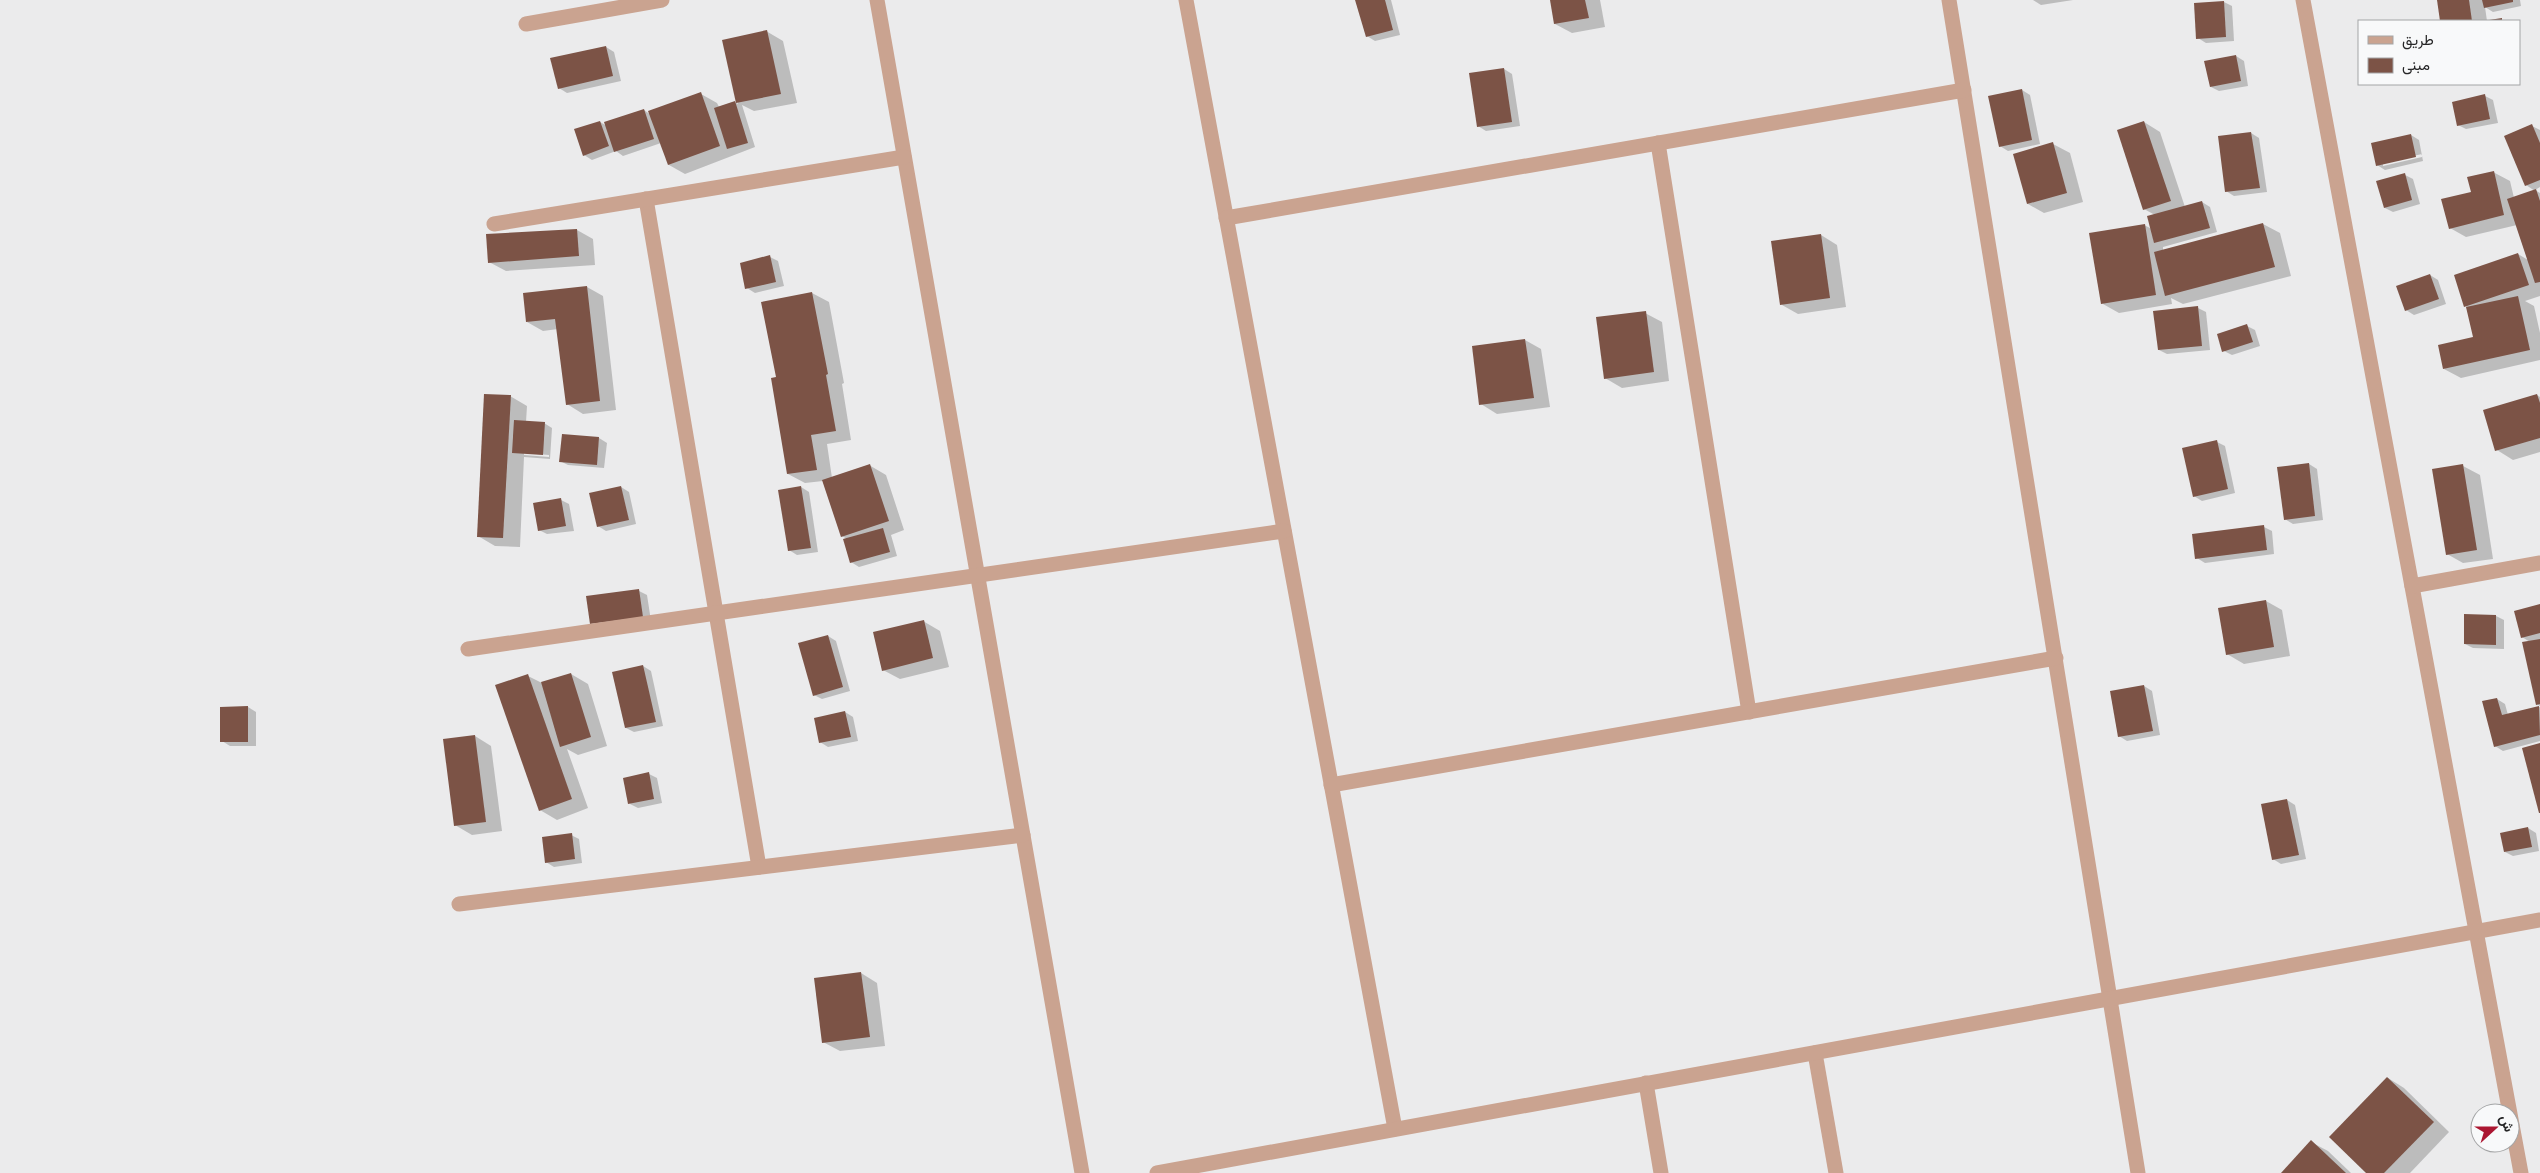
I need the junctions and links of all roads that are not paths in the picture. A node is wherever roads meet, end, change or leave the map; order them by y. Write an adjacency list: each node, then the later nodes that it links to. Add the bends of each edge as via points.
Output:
1 (662, 0): 6 (street)
2 (877, 0): 9 (street)
3 (1186, 0): 11 (street)
4 (1949, 0): 7 (street)
5 (2303, 0): 16 (street)
6 (526, 24)
7 (1964, 90): 8 (street); 19 (street)
8 (1658, 143): 11 (street); 20 (street)
9 (904, 157): 10 (street); 15 (street)
10 (646, 199): 12 (street); 17 (street)
11 (1226, 218): 13 (street)
12 (494, 224)
13 (1284, 531): 15 (street); 21 (street)
14 (2540, 563): 16 (street)
15 (978, 575): 17 (street); 22 (street)
16 (2412, 586): 26 (street)
17 (716, 614): 18 (street); 23 (street)
18 (468, 649)
19 (2056, 658): 20 (street); 27 (street)
20 (1749, 712): 21 (street)
21 (1331, 785): 30 (street)
22 (1023, 835): 23 (street); 31 (street)
23 (759, 867): 24 (street)
24 (459, 904)
25 (2540, 920): 26 (street)
26 (2476, 932): 27 (street); 36 (street)
27 (2110, 999): 28 (street); 35 (street)
28 (1815, 1053): 29 (street); 34 (street)
29 (1646, 1084): 30 (street); 33 (street)
30 (1395, 1130): 32 (street)
31 (1082, 1173)
32 (1157, 1173)
33 (1660, 1173)
34 (1836, 1173)
35 (2138, 1173)
36 (2521, 1173)

